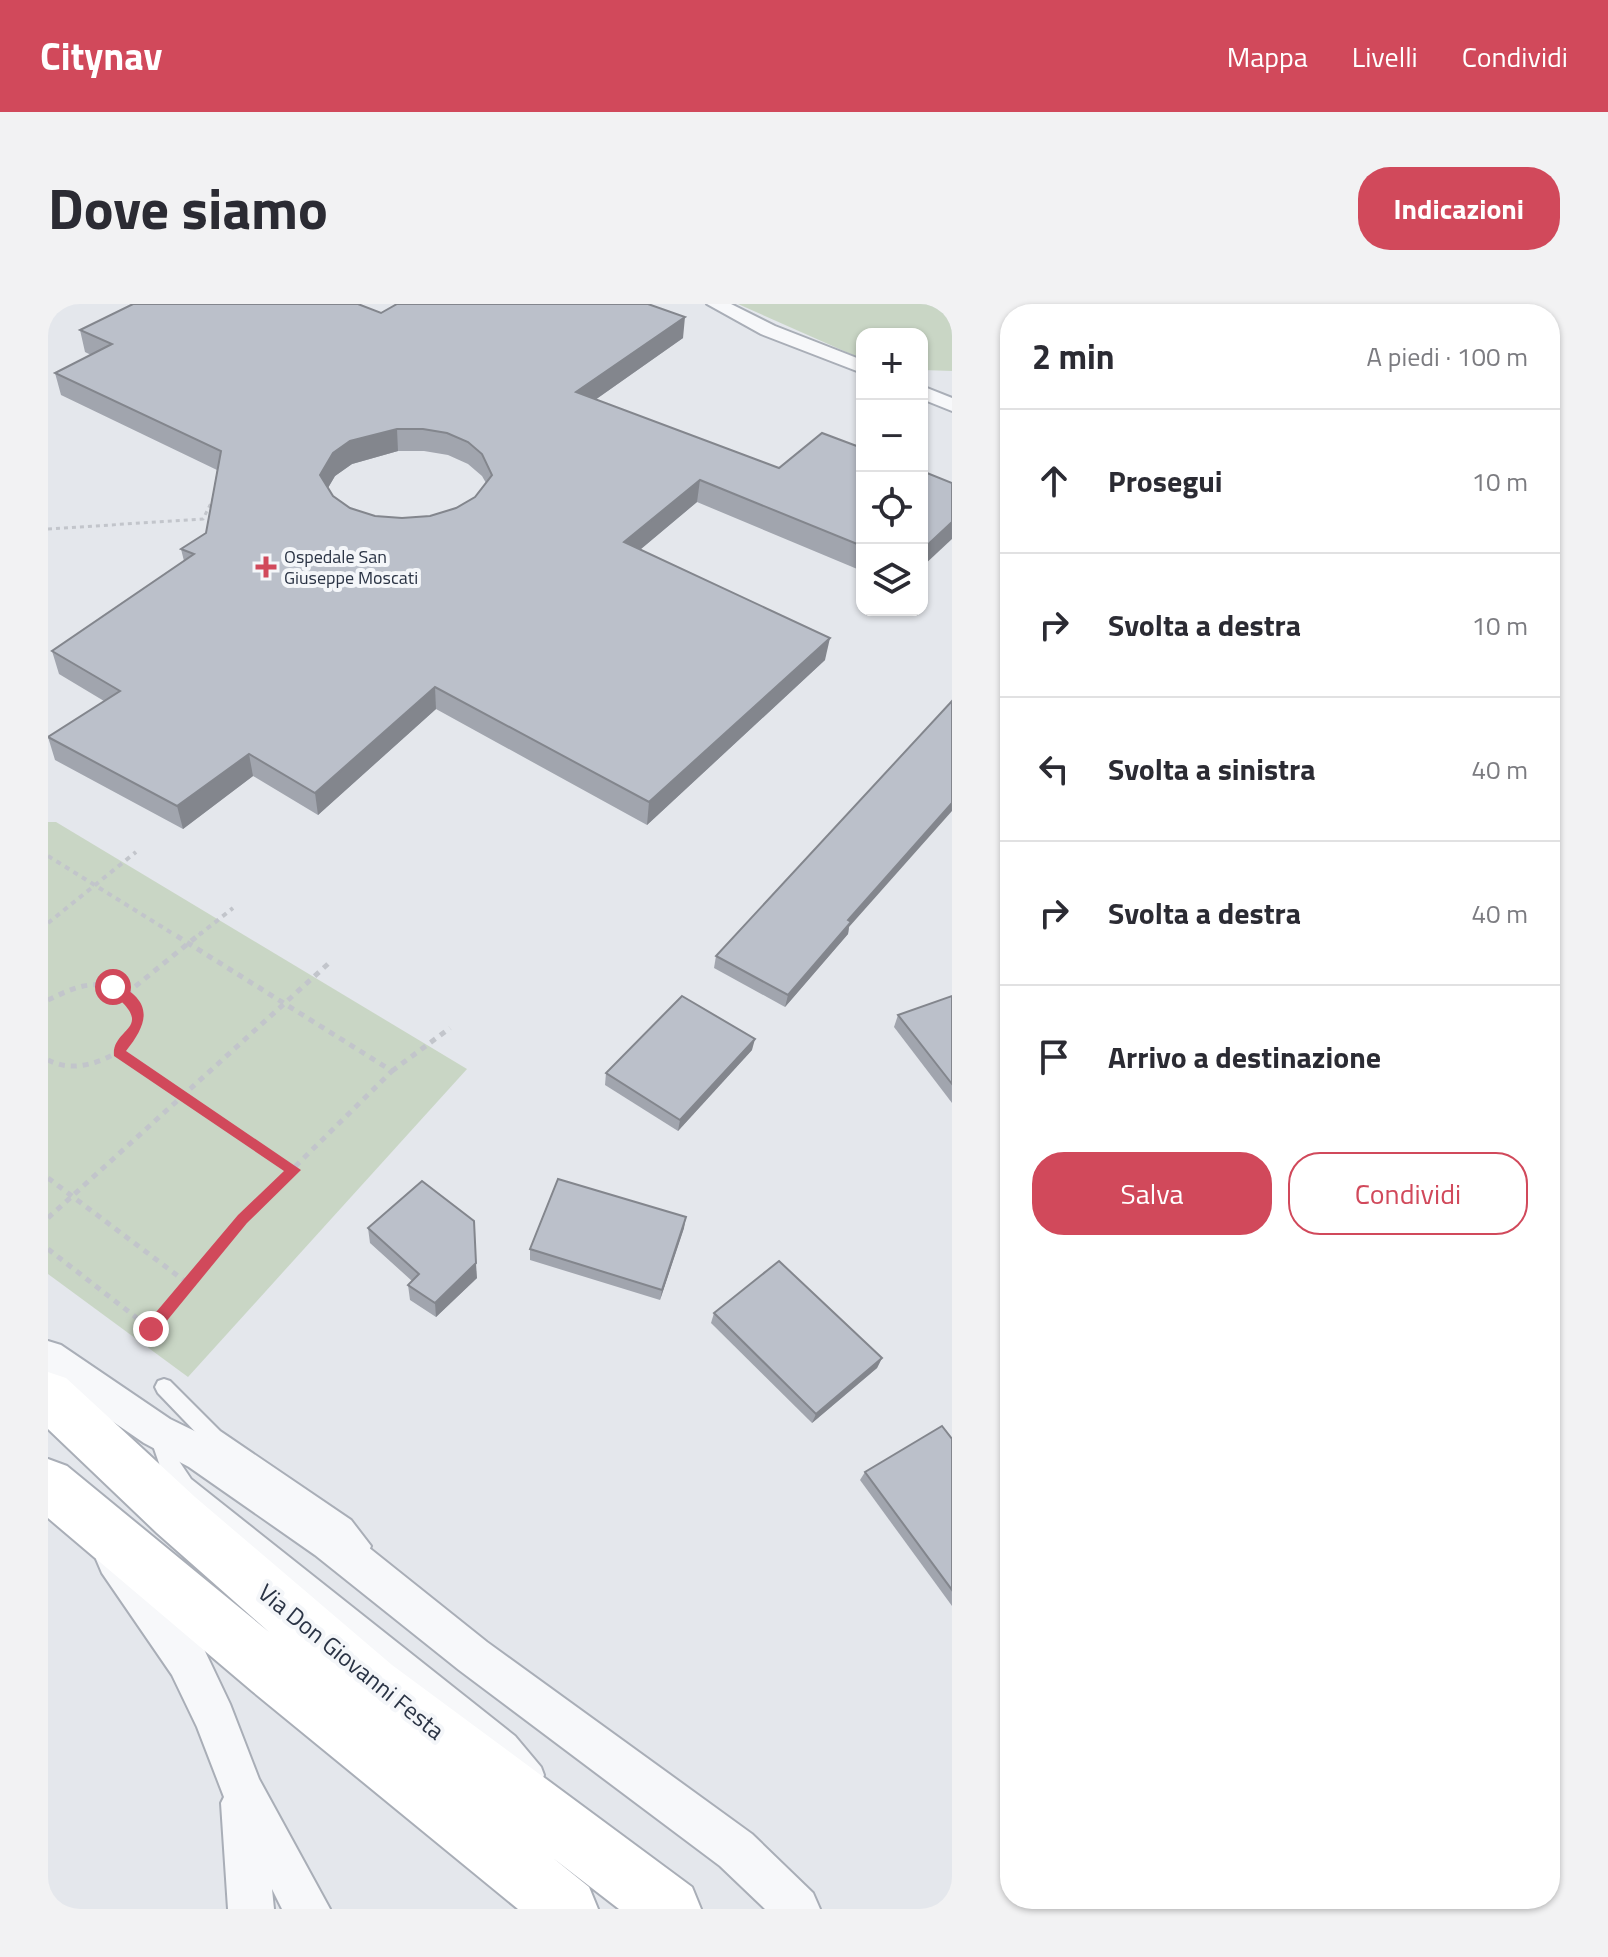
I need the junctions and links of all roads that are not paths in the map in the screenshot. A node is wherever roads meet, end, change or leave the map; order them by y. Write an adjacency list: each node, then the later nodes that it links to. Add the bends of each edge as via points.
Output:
1 (716, 304): 2 (street)
2 (856, 365)
3 (928, 395): 4 (street)
4 (952, 405)
5 (48, 1357): 8 (street)
6 (164, 1387): 11 (lane, via 213,1437 344,1527)
7 (48, 1395): 13 (main road, Via Don Giovanni Festa, via 176,1515 372,1685)
8 (157, 1431): 11 (street, via 202,1454 329,1541); 13 (lane, via 184,1486 507,1744)
9 (48, 1484): 10 (main road)
10 (96, 1525): 12 (street, via 132,1586 187,1660); 16 (main road)
11 (423, 1616): 18 (street, via 736,1850)
12 (243, 1792): 14 (street); 15 (street)
13 (604, 1859): 17 (main road, Via Don Giovanni Festa)
14 (251, 1909)
15 (307, 1909)
16 (567, 1909)
17 (670, 1909)
18 (797, 1909)

